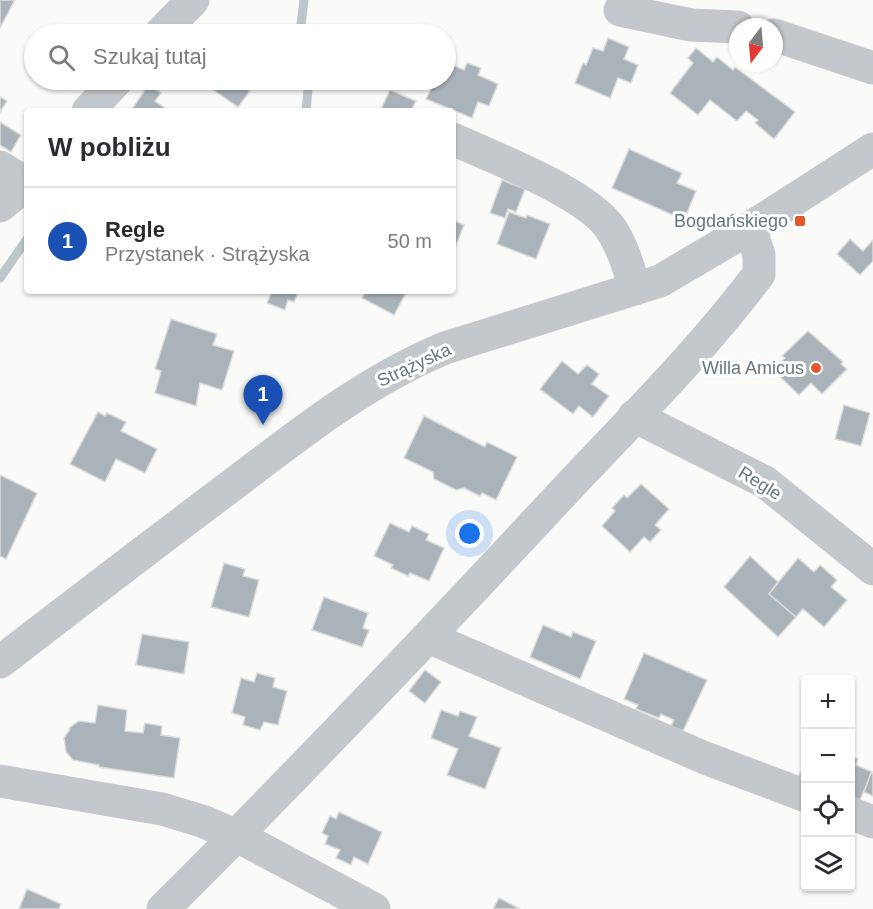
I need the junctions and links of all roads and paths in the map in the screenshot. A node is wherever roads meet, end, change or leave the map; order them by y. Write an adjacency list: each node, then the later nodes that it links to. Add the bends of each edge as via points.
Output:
1 (193, 0): 3 (street)
2 (620, 10): 4 (street, via 691,25)
3 (170, 24)
4 (729, 27)
5 (783, 38): 6 (street)
6 (873, 68)
7 (108, 90): 8 (street)
8 (91, 108)
9 (456, 140): 16 (street, via 558,188 596,211 612,230)
10 (873, 149): 15 (street, Strążyska)
11 (0, 167): 12 (street)
12 (24, 182)
13 (24, 186): 14 (street)
14 (0, 206)
15 (750, 228): 16 (street, Strążyska, via 660,281); 17 (street, via 759,255 759,274 689,360)
16 (635, 289): 20 (street, Strążyska, via 445,348 369,386 293,438)
17 (634, 416): 18 (street, Regle, via 765,482); 19 (street)
18 (873, 569)
19 (428, 637): 22 (street, via 705,758); 25 (street)
20 (0, 662)
21 (0, 781): 25 (street, via 162,809)
22 (801, 794)
23 (855, 815): 24 (street)
24 (873, 822)
25 (237, 836): 26 (street); 27 (street)
26 (163, 909)
27 (374, 909)

